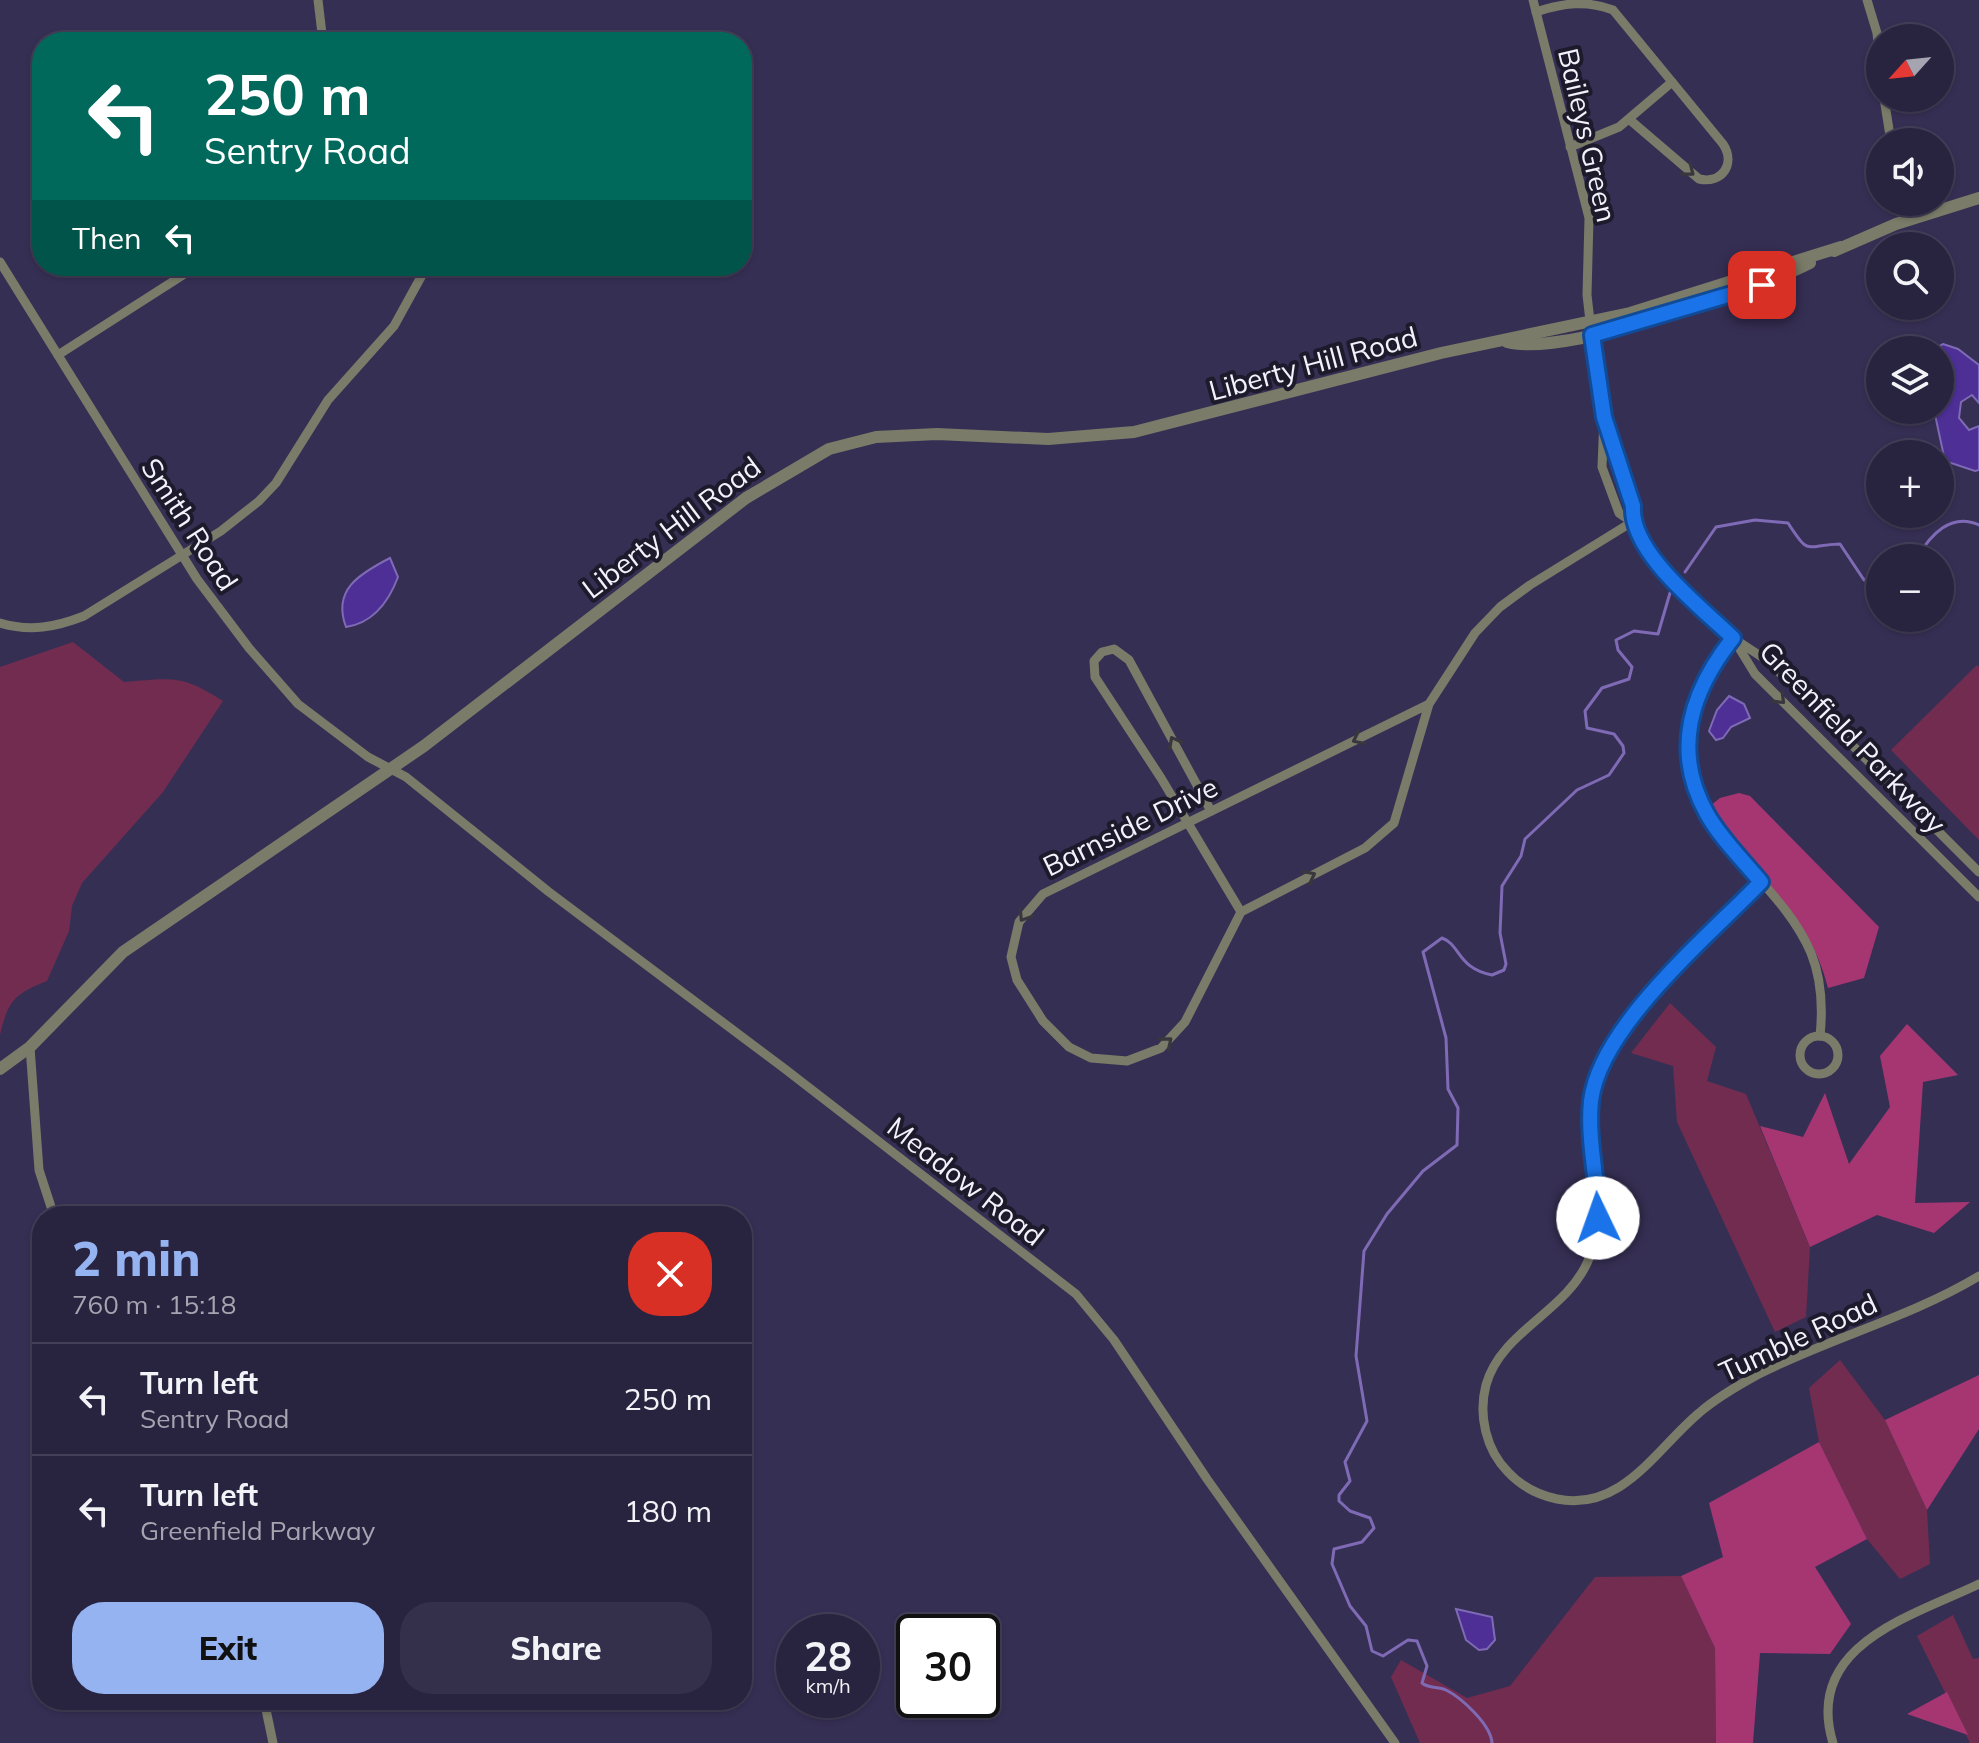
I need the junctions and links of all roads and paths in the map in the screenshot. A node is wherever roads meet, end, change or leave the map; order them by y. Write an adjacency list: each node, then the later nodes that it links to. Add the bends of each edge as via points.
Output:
1 (318, 0): 6 (street)
2 (1533, 0): 4 (street, Baileys Green)
3 (1867, 0): 5 (street)
4 (1536, 12): 7 (street, via 1567,2 1602,4 1620,18); 9 (street, Baileys Green)
5 (1875, 24)
6 (322, 32)
7 (1672, 82): 8 (street); 8 (street, one-way to 7, via 1692,175 1706,181 1720,177 1728,165 1727,150)
8 (1630, 120): 9 (street)
9 (1570, 147): 16 (street, Baileys Green, via 1591,234)
10 (1979, 198): 11 (street, Liberty Hill Road)
11 (1954, 206)
12 (1922, 216): 16 (street, Liberty Hill Road, via 1762,285)
13 (0, 262): 17 (street, Smith Road)
14 (181, 276): 17 (street)
15 (422, 276): 20 (street, via 394,326 328,400 276,483 241,517)
16 (1591, 329): 18 (street, Greenfield Parkway); 24 (street, Liberty Hill Road, via 1542,343 1507,342 1373,370 1134,432 1048,439 876,437 829,449 746,498)
17 (58, 355): 20 (street, Smith Road)
18 (1604, 417): 19 (street, Greenfield Parkway, via 1633,506); 19 (street, Greenfield Parkway, via 1601,443 1607,486 1619,513)
19 (1632, 522): 22 (street, Greenfield Parkway, via 1664,571); 23 (street, via 1500,607 1460,653)
20 (181, 554): 21 (street, via 61,625 37,629); 24 (street, Smith Road, via 249,648 298,704)
21 (0, 623)
22 (1733, 638): 27 (street, Greenfield Parkway, via 1768,661); 28 (street, via 1699,688 1689,759 1707,814); 29 (street, Greenfield Parkway, one-way to 29, via 1755,674)
23 (1429, 704): 25 (street, Barnside Drive, one-way to 25); 30 (street, one-way to 23, via 1386,834 1399,812)
24 (391, 768): 32 (street, Liberty Hill Road, via 123,952); 39 (street, Meadow Road, via 1086,1304)
25 (1211, 811): 26 (street, Barnside Drive); 26 (street, one-way to 26, via 1129,660 1114,649 1102,652 1094,661 1095,677)
26 (1187, 823): 30 (street); 30 (street, Barnside Drive, one-way to 30, via 1053,887 1033,902 1011,945 1013,969 1023,991 1051,1031 1080,1054 1115,1062 1150,1054 1185,1022)
27 (1979, 872)
28 (1761, 882): 31 (street, via 1812,955 1822,1002); 35 (street, Tumble Road, via 1628,1020 1600,1066 1590,1114 1598,1203 1593,1246 1571,1287 1509,1346 1491,1371 1483,1416 1498,1460 1519,1482 1546,1496 1576,1501 1605,1495 1630,1481 1699,1413 1735,1388)
29 (1979, 897)
30 (1241, 912)
31 (1820, 1036): 31 (street, via 1803,1044 1800,1056 1809,1072 1821,1074 1835,1064 1837,1052 1832,1041)
32 (30, 1047): 33 (street, Liberty Hill Road); 34 (street, via 39,1170)
33 (0, 1069)
34 (51, 1206)
35 (1979, 1276)
36 (1979, 1584): 40 (street, via 1873,1634 1850,1654 1830,1695)
37 (266, 1710): 38 (street)
38 (273, 1743)
39 (1395, 1743)
40 (1833, 1743)

